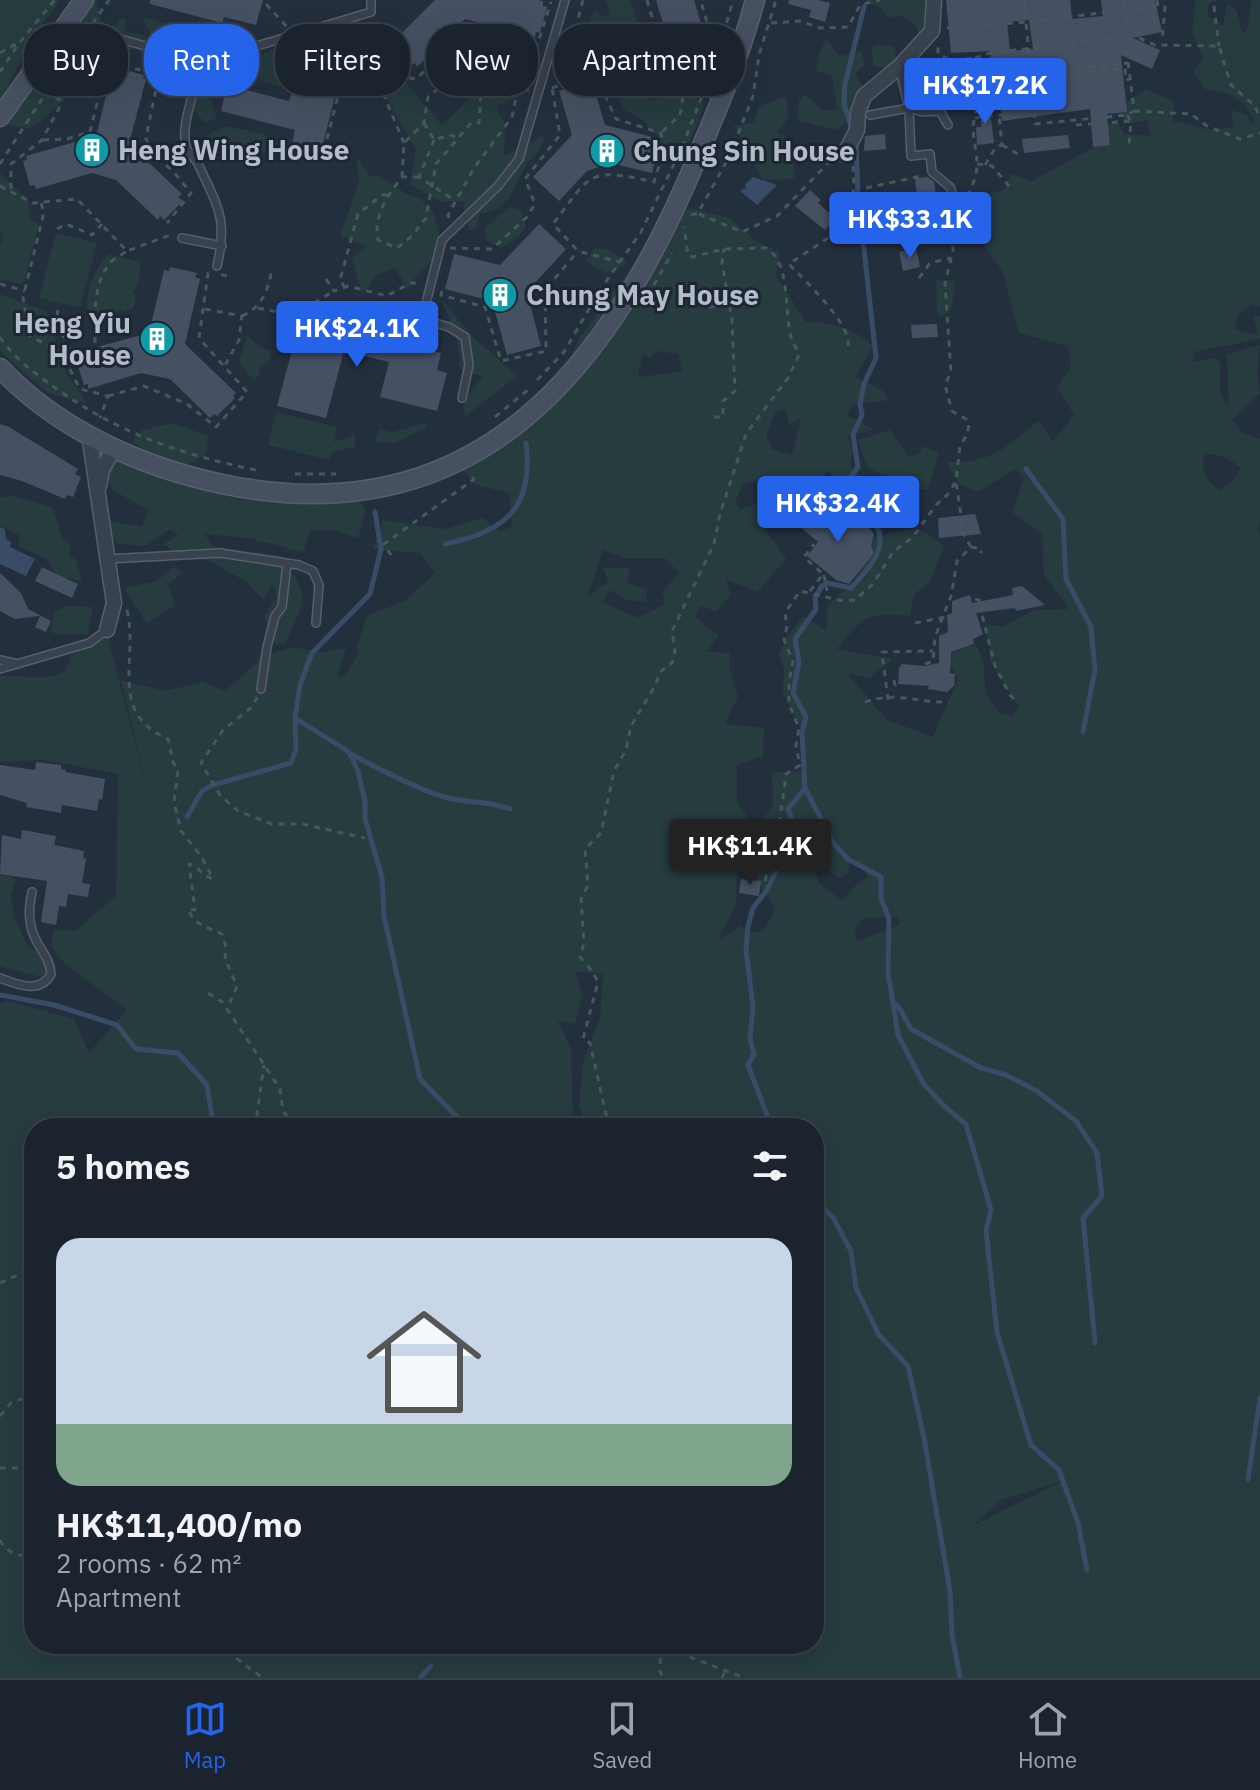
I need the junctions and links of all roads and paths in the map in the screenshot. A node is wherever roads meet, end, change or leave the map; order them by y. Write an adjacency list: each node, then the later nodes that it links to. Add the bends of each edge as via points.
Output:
1 (55, 0): 32 (path)
2 (84, 0): 67 (street)
3 (109, 0): 85 (path)
4 (371, 0): 21 (lane)
5 (565, 0): 49 (lane)
6 (583, 0): 26 (path)
7 (647, 0): 27 (path)
8 (701, 0): 28 (path)
9 (755, 0): 148 (street, via 739,57 677,207 633,291 567,378 487,447 405,483 346,494 263,491 198,479)
10 (776, 0): 23 (path)
11 (880, 0): 23 (path, via 860,5 848,27)
12 (934, 0): 29 (street)
13 (1024, 0): 22 (path)
14 (1124, 0): 20 (path)
15 (1157, 0): 18 (path)
16 (551, 2): 33 (path)
17 (266, 4): 24 (path)
18 (1158, 6): 20 (path); 34 (path, via 1165,7)
19 (1214, 6): 36 (path)
20 (1127, 11): 22 (path); 30 (path)
21 (371, 12): 25 (path); 35 (lane)
22 (1027, 22): 29 (path); 37 (path)
23 (769, 23): 99 (path, via 753,96 729,157)
24 (285, 24)
25 (377, 24)
26 (577, 24)
27 (654, 24)
28 (708, 24)
29 (934, 30): 39 (path, via 938,54 950,60); 41 (street)
30 (1129, 37): 37 (path); 40 (path)
31 (1139, 38): 34 (path)
32 (19, 43): 38 (path); 43 (path)
33 (538, 43)
34 (1162, 43): 36 (path)
35 (259, 45)
36 (1219, 46): 69 (path, via 1231,85 1255,106)
37 (1029, 47): 39 (path); 44 (path)
38 (0, 53)
39 (975, 58): 47 (path)
40 (1128, 63): 44 (path); 46 (path)
41 (899, 67): 61 (lane); 83 (street, via 864,96)
42 (426, 69): 45 (path)
43 (0, 72)
44 (1031, 75): 46 (path, via 1125,68 1126,80); 47 (path); 62 (path)
45 (410, 78)
46 (1130, 79): 63 (path)
47 (980, 80): 68 (path)
48 (554, 87): 113 (path, via 560,135 525,179 535,204 492,249 451,248)
49 (539, 92): 120 (lane, via 519,159 442,240)
50 (99, 96): 78 (path, via 90,132)
51 (155, 96): 101 (path, via 146,138 150,153 191,193)
52 (194, 96): 107 (lane, via 185,143 219,207)
53 (338, 96): 77 (path)
54 (384, 96): 80 (path)
55 (429, 96): 71 (path)
56 (481, 96): 76 (path, via 479,123 471,123)
57 (516, 96): 92 (path, via 512,117 456,201)
58 (605, 96): 74 (path, via 616,119)
59 (682, 96): 74 (path, via 680,115)
60 (63, 101): 78 (path)
61 (909, 108): 64 (lane); 72 (lane, via 940,111); 88 (lane, via 911,156 930,154)
62 (1034, 111): 65 (path); 66 (path, via 1035,124)
63 (1134, 111): 66 (path); 75 (path, via 1191,114 1240,139)
64 (870, 115)
65 (999, 115): 68 (path); 81 (path)
66 (1127, 115): 70 (path)
67 (0, 117)
68 (975, 118): 86 (path)
69 (1260, 118)
70 (1131, 121): 73 (path); 82 (path)
71 (424, 123): 79 (path); 80 (path)
72 (948, 125)
73 (1076, 125)
74 (661, 133): 110 (path, via 664,150 654,182 612,172 588,179 553,224)
75 (1260, 133)
76 (459, 137): 79 (path); 92 (path, via 436,164)
77 (327, 139)
78 (42, 140): 95 (path, via 11,164)
79 (434, 140): 90 (path)
80 (404, 143): 89 (path)
81 (1002, 145): 84 (path); 87 (path)
82 (1129, 146)
83 (844, 155): 99 (path, via 834,158 777,216 742,232); 138 (path, via 854,172 849,224 789,264 839,320)
84 (1020, 155)
85 (0, 164)
86 (977, 164): 87 (path); 112 (path, via 952,222)
87 (985, 165): 93 (path)
88 (932, 172): 94 (path); 97 (lane, via 950,187)
89 (402, 177): 90 (path); 96 (path)
90 (419, 177): 92 (path)
91 (0, 186): 95 (path)
92 (431, 187): 96 (path, via 426,218 397,248 378,240 376,229)
93 (1010, 187)
94 (866, 188)
95 (11, 190): 98 (path)
96 (390, 195): 122 (path, via 382,195 358,214 340,280)
97 (954, 198)
98 (40, 202): 102 (path, via 77,199); 123 (path, via 44,212)
99 (698, 213): 100 (path)
100 (689, 215)
101 (167, 223)
102 (102, 224): 103 (path, via 92,235 66,224); 109 (path)
103 (57, 229)
104 (173, 234): 109 (path)
105 (182, 238): 107 (lane)
106 (678, 240): 108 (path, via 684,227 688,255)
107 (222, 246): 115 (lane)
108 (724, 249): 145 (path, via 735,391 723,401 723,417); 188 (path, via 772,251 781,267 791,338 799,355 746,434 714,544 672,631 672,663 660,672 631,726 614,771 601,833 585,849 588,885 581,899 580,957 598,982 583,1039 590,1043)
109 (127, 251): 137 (path, via 111,262 98,289)
110 (578, 251): 114 (path); 120 (path, via 545,290 546,351 501,361 485,307 441,295 443,286)
111 (672, 252): 128 (path)
112 (951, 258): 118 (path, via 930,263); 150 (path, via 945,284 951,372 945,385 952,411 969,425 960,446)
113 (448, 261)
114 (620, 262)
115 (217, 266)
116 (272, 270): 125 (path)
117 (208, 273): 126 (path)
118 (919, 278)
119 (326, 279): 124 (path)
120 (431, 283): 122 (path, via 410,283 387,296); 132 (lane)
121 (0, 284): 123 (path)
122 (345, 288): 124 (path)
123 (25, 291): 133 (path)
124 (334, 291): 129 (path)
125 (258, 308): 129 (path); 131 (path)
126 (204, 309): 131 (path); 141 (path, via 199,338)
127 (58, 310): 134 (path)
128 (639, 310)
129 (293, 315): 135 (path)
130 (391, 315): 132 (lane)
131 (242, 316): 141 (path, via 239,340)
132 (422, 319): 144 (lane, via 465,337 469,365)
133 (26, 321): 134 (path); 139 (path, via 30,336)
134 (58, 326): 139 (path, via 70,350)
135 (299, 328)
136 (0, 337): 140 (path)
137 (95, 343)
138 (848, 346)
139 (61, 352): 143 (path, via 80,389)
140 (18, 358)
141 (224, 367): 143 (path, via 247,392 216,427 187,404 144,386)
142 (0, 368): 147 (street)
143 (108, 396): 146 (path)
144 (462, 398)
145 (714, 417)
146 (100, 418)
147 (89, 434): 148 (street); 151 (street)
148 (114, 448): 151 (street)
149 (467, 473): 155 (path, via 475,469 473,480 384,544)
150 (956, 481): 153 (path, via 964,535); 160 (path, via 855,600)
151 (98, 490): 156 (street)
152 (814, 544): 158 (path, via 804,557)
153 (971, 547): 154 (path); 163 (path, via 957,561)
154 (981, 553)
155 (391, 555)
156 (107, 559): 157 (lane, via 220,553); 166 (street, via 114,603)
157 (287, 564): 164 (lane, via 313,571 319,585); 173 (lane)
158 (825, 576): 159 (path); 160 (path)
159 (827, 589)
160 (812, 592): 180 (path, via 800,591 785,613 784,640 793,662 789,704 799,728 800,765 786,774 774,856)
161 (975, 599): 178 (path, via 984,602 981,611 995,666)
162 (126, 608): 184 (path, via 128,694 137,716 168,739 178,770 174,802 181,831 213,879 189,864 195,910 188,909 191,918 222,934 225,959 237,986)
163 (944, 618): 165 (path); 167 (path)
164 (316, 623)
165 (915, 623)
166 (107, 630): 170 (lane, via 89,643)
167 (933, 651): 169 (path, via 933,661); 175 (path, via 882,652)
168 (0, 660): 170 (lane)
169 (925, 664)
170 (20, 665): 171 (lane)
171 (0, 669)
172 (894, 680): 174 (path)
173 (261, 689): 179 (path, via 253,706 223,730 201,763 220,795 238,811 272,824 302,824)
174 (896, 689)
175 (887, 698): 176 (path); 177 (path)
176 (865, 702)
177 (949, 702)
178 (1014, 704)
179 (365, 838)
180 (765, 881)
181 (32, 892): 182 (lane, via 30,925 51,974 34,987)
182 (0, 978)
183 (208, 993): 184 (path)
184 (227, 1005): 185 (path)
185 (264, 1065): 186 (path); 187 (path, via 280,1089)
186 (256, 1118)
187 (289, 1118)
188 (607, 1118)
189 (24, 1272): 190 (path)
190 (0, 1283)
191 (24, 1398): 192 (path)
192 (0, 1416)
193 (0, 1468): 194 (path)
194 (24, 1470)
195 (0, 1540): 196 (path)
196 (24, 1556)
197 (231, 1654): 201 (path)
198 (661, 1654): 202 (path)
199 (680, 1654): 200 (path)
200 (726, 1669): 203 (path); 204 (path)
201 (263, 1678)
202 (663, 1678)
203 (722, 1678)
204 (745, 1678)

